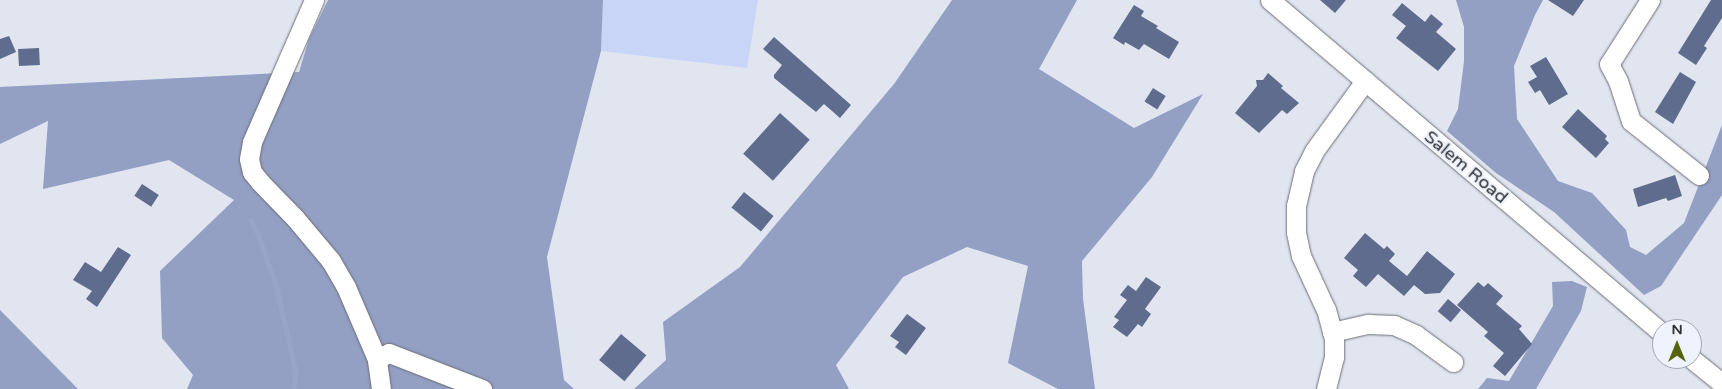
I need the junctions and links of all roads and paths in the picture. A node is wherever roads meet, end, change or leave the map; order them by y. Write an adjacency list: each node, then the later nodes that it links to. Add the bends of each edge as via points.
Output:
1 (314, 0): 8 (street, via 252,142 249,159 252,172 260,182 331,261)
2 (1270, 0): 4 (street, Salem Road)
3 (1650, 0): 5 (street, via 1609,64 1631,120)
4 (1365, 81): 6 (street, Salem Road); 7 (street, via 1314,151 1304,170 1296,206 1296,232 1301,256 1326,310)
5 (1699, 176)
6 (1652, 325)
7 (1332, 332): 9 (street, via 1368,324 1394,325 1416,335); 14 (street, via 1334,358)
8 (377, 359): 12 (street); 13 (street, via 389,354)
9 (1452, 362)
10 (1702, 366): 11 (street)
11 (1722, 383)
12 (381, 389)
13 (482, 389)
14 (1326, 389)

